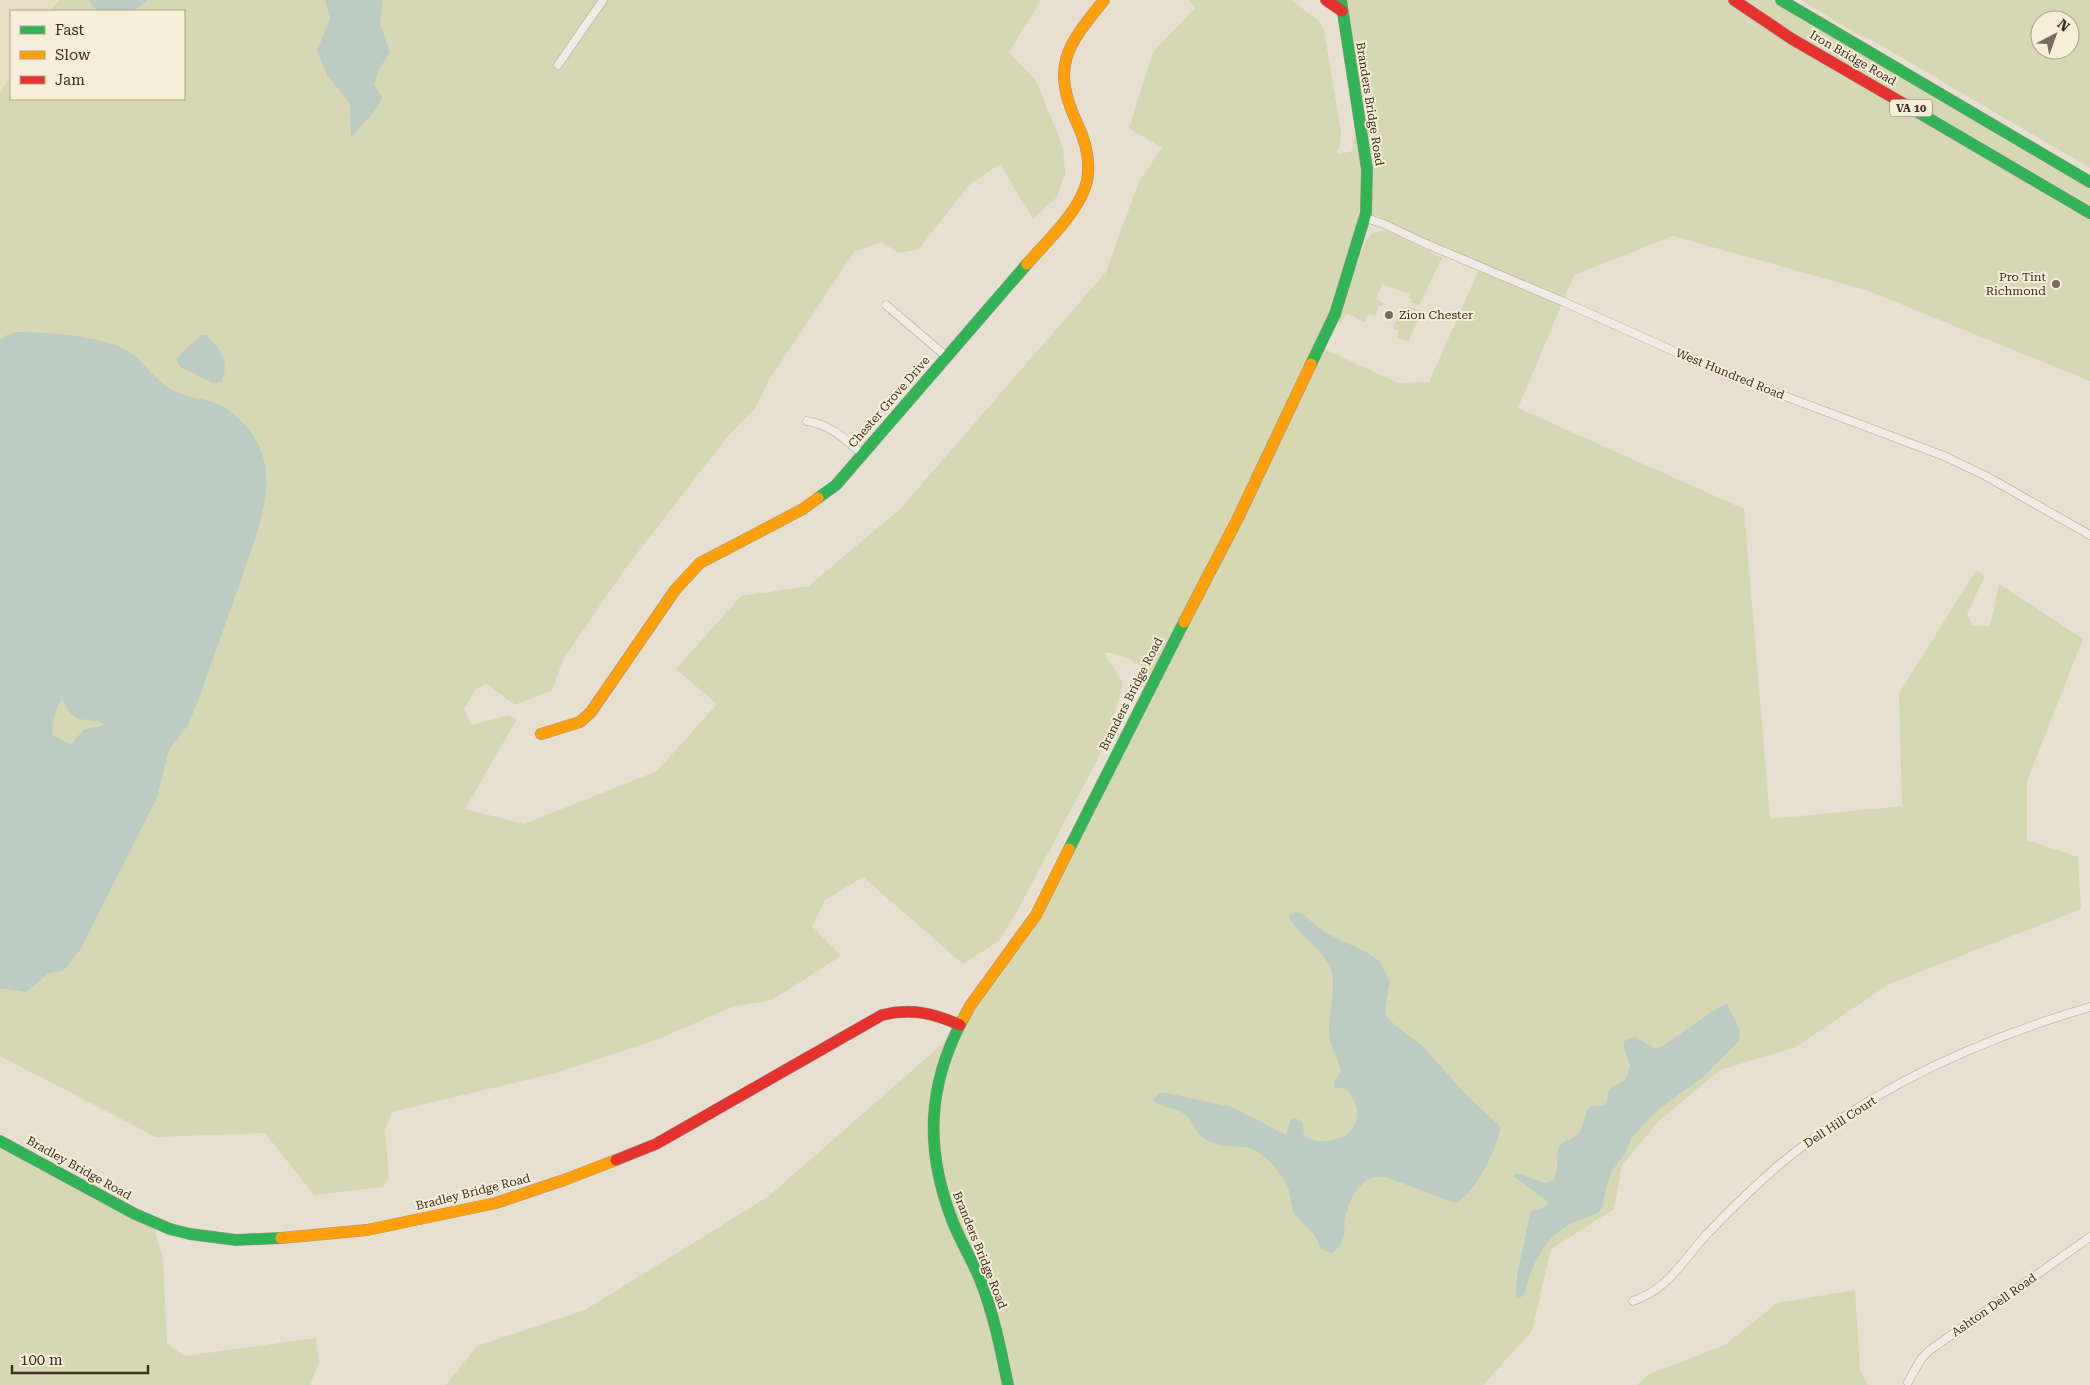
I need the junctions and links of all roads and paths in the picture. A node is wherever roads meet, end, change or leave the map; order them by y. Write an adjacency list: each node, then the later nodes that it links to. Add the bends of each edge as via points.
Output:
1 (603, 0): 7 (street)
2 (1104, 0): 12 (street, Chester Grove Drive, via 1072,43 1064,73 1068,103 1082,129 1090,159 1083,195 1077,206)
3 (1326, 0): 6 (street)
4 (1734, 0): 9 (street, Iron Bridge Road / VA 10, via 1792,39)
5 (1782, 0): 8 (street, Iron Bridge Road / VA 10)
6 (1341, 5): 10 (street, Branders Bridge Road, via 1366,169)
7 (558, 66)
8 (2090, 182)
9 (2090, 213)
10 (1366, 218): 15 (street, West Hundred Road, via 1718,370 1944,456); 18 (street, Branders Bridge Road, via 1335,314 1238,518 1036,915 970,1006)
11 (886, 305): 12 (street)
12 (946, 357): 14 (street, Chester Grove Drive)
13 (807, 421): 14 (street, via 832,429)
14 (862, 454): 16 (street, Chester Grove Drive, via 836,485 818,500 700,563 675,590 591,712 580,722)
15 (2090, 535)
16 (541, 734)
17 (2090, 1008): 21 (street, Dell Hill Court, via 2031,1027 1944,1062 1905,1080 1862,1107 1791,1155 1714,1228 1665,1283 1647,1296)
18 (960, 1025): 19 (street, Bradley Bridge Road, via 918,1010 882,1015 685,1129 647,1147 496,1203 336,1234 236,1240 170,1229 135,1214); 23 (street, Branders Bridge Road, via 950,1043 938,1082 933,1123 934,1162 952,1221 989,1307)
19 (0, 1141)
20 (2090, 1237): 22 (street, Ashton Dell Road, via 1930,1350)
21 (1633, 1301)
22 (1908, 1382)
23 (1008, 1385)

